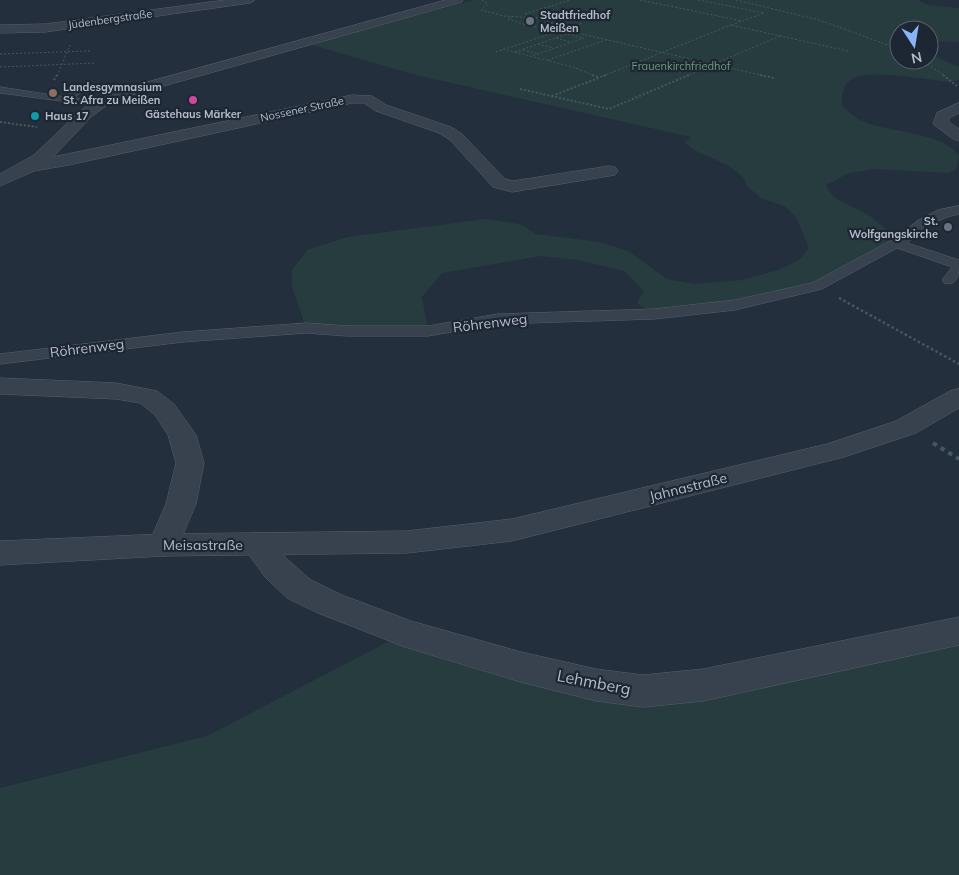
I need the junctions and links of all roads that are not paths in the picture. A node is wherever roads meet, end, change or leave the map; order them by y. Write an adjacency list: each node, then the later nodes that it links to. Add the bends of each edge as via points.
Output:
1 (250, 0): 5 (street, Jüdenbergstraße, via 45,28)
2 (458, 0): 4 (street, Nossener Straße)
3 (413, 1): 4 (street)
4 (439, 6): 9 (street, Nossener Straße, via 128,91)
5 (0, 29)
6 (78, 89): 8 (lane)
7 (0, 90): 8 (lane)
8 (67, 100): 9 (lane)
9 (96, 104): 12 (street, Nossener Straße)
10 (959, 108): 11 (street, via 942,116 941,124)
11 (959, 136)
12 (31, 166): 13 (street, Nossener Straße, via 352,98 367,100 445,130 456,137 499,183 512,187); 14 (street, Nossener Straße)
13 (609, 171)
14 (0, 181)
15 (959, 210): 16 (lane, Röhrenweg, via 943,213)
16 (895, 243): 17 (lane); 19 (lane, Röhrenweg, via 817,286 735,305 654,314 498,319 428,331 296,328 183,337)
17 (959, 266): 18 (lane)
18 (949, 280)
19 (0, 359)
20 (0, 386): 24 (street, via 116,391 148,397 165,410 182,435 190,463 181,504)
21 (959, 397): 22 (street, Jahnastraße, via 906,427 834,451 512,530)
22 (407, 542): 23 (street, Meisastraße)
23 (257, 544): 24 (street, Meisastraße); 26 (street, Lehmberg, via 298,589 330,604 405,633 596,685 634,690 703,685)
24 (164, 545): 25 (street, Meisastraße)
25 (0, 553)
26 (959, 631)

